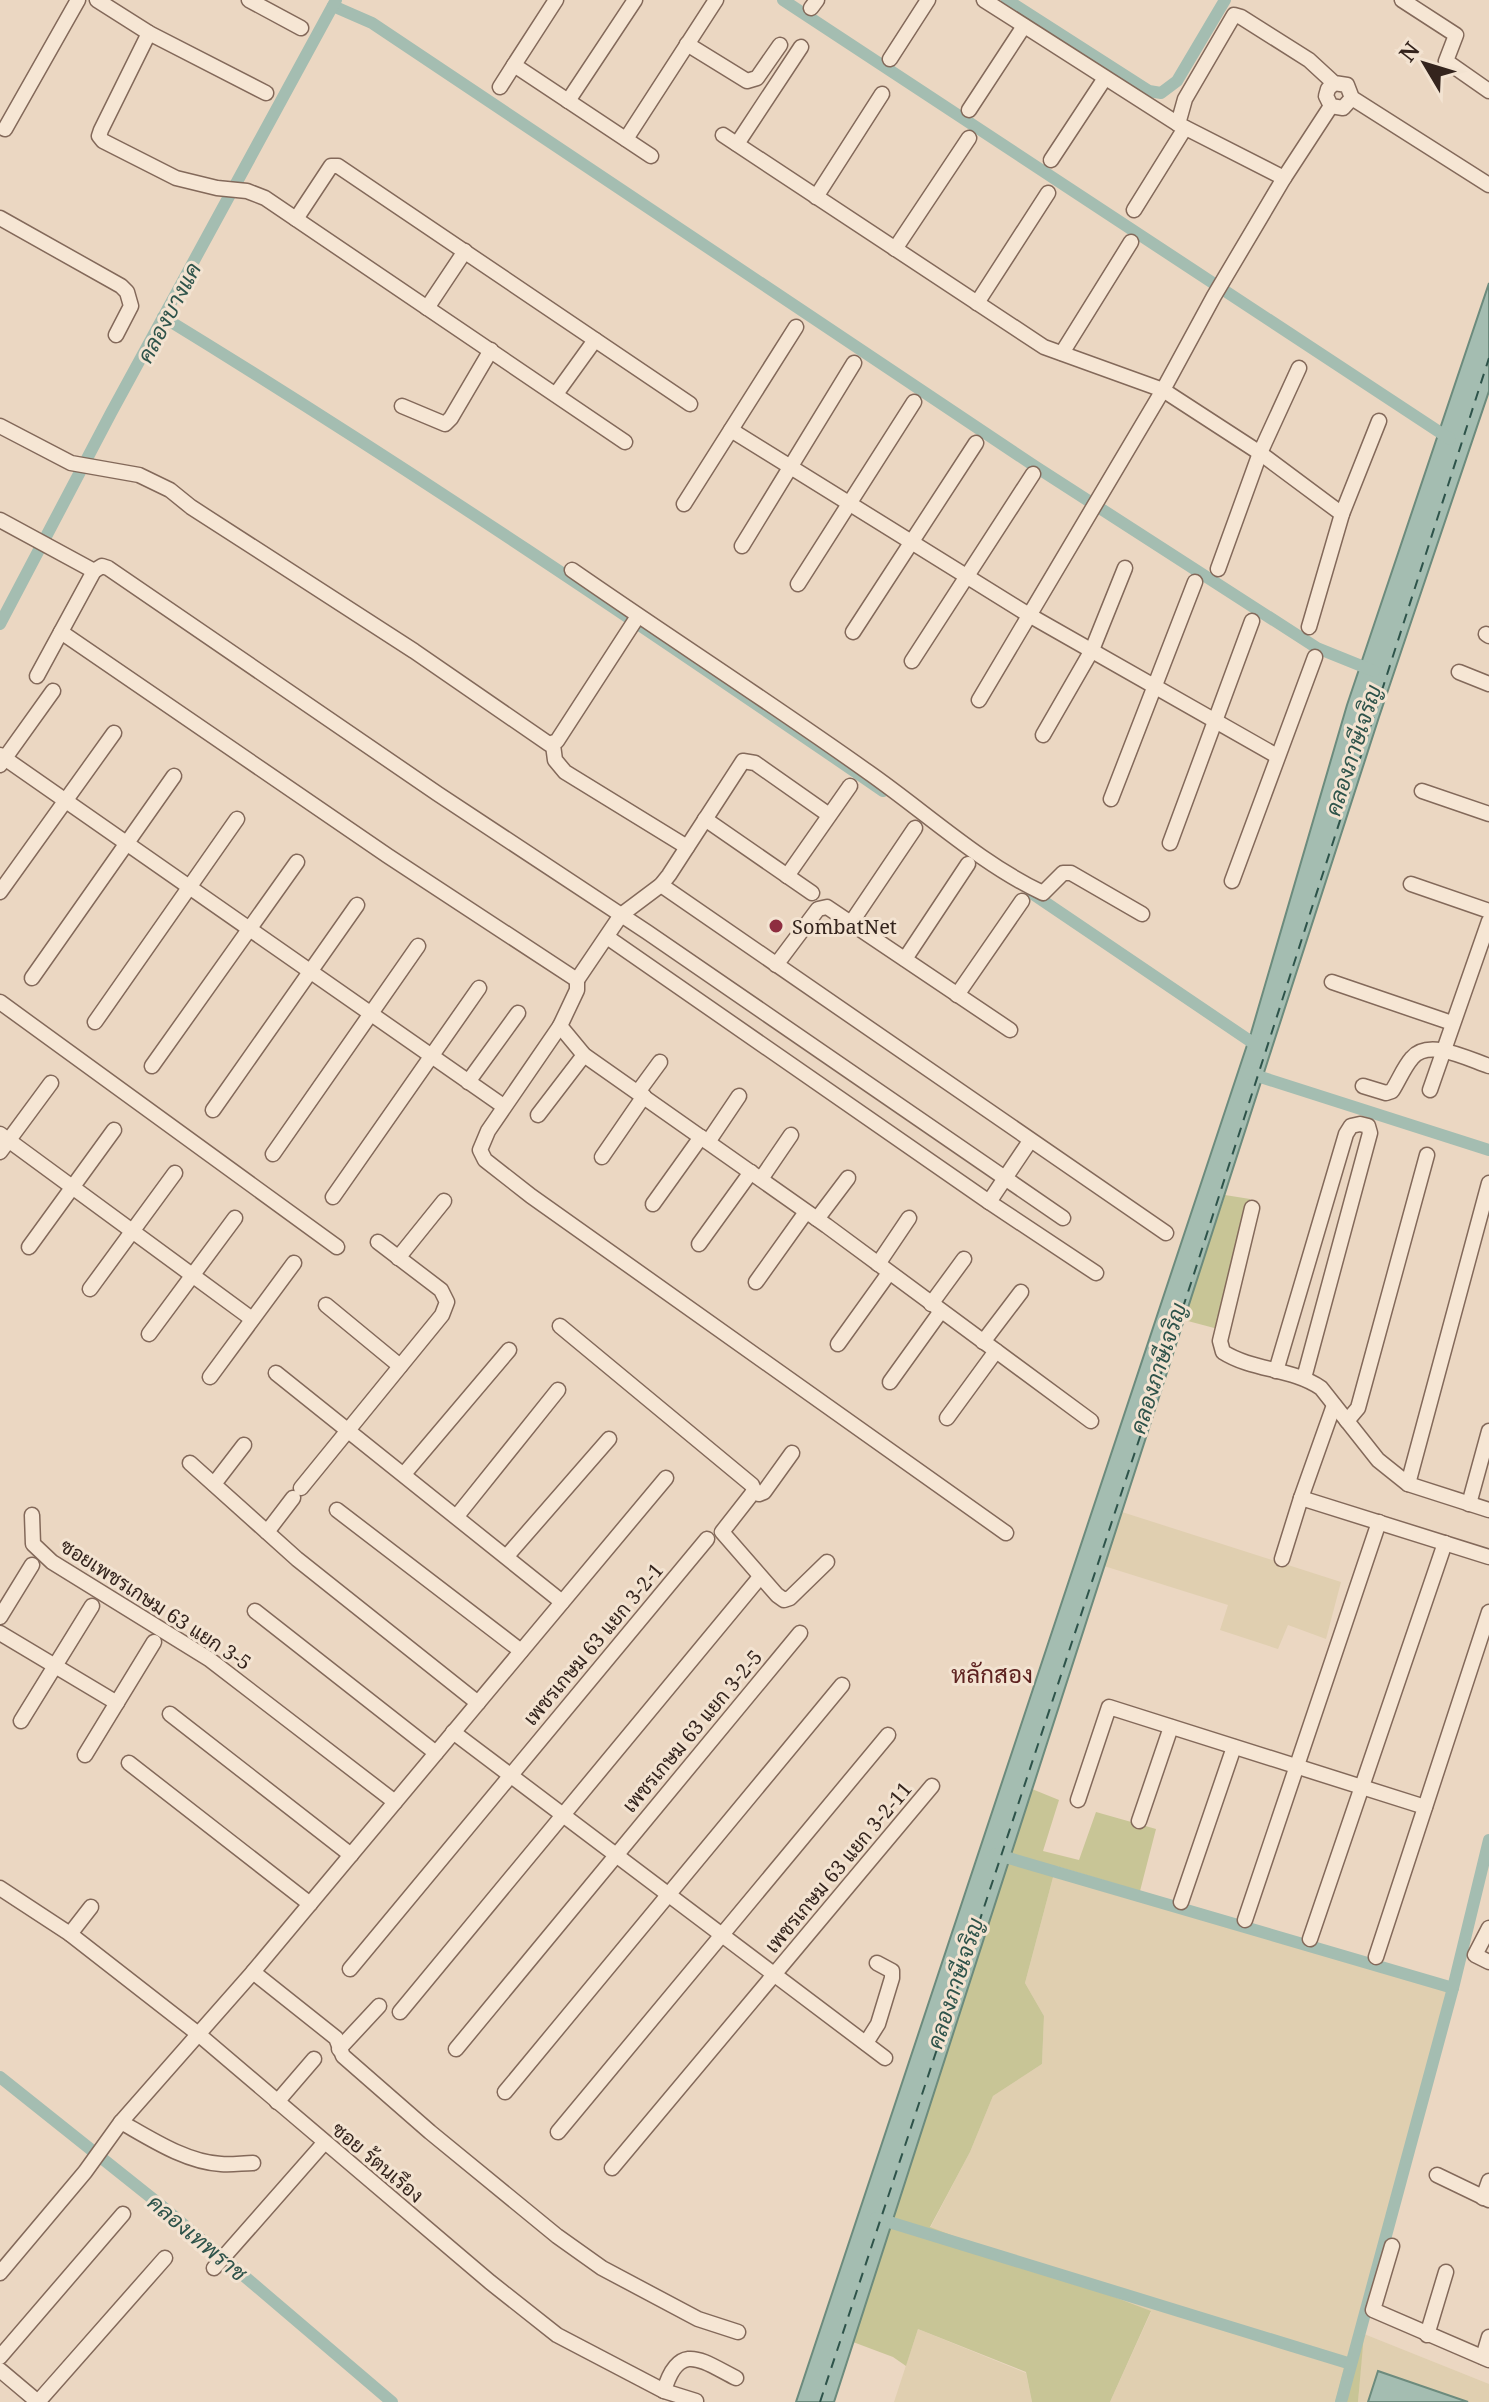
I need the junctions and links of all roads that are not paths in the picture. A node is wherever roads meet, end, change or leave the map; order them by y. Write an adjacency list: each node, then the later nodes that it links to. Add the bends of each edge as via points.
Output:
1 (78, 0): 31 (street)
2 (133, 0): 11 (street)
3 (249, 0): 13 (street)
4 (556, 0): 19 (street)
5 (635, 0): 27 (street)
6 (716, 0): 15 (street)
7 (928, 0): 18 (street)
8 (984, 0): 12 (street)
9 (1402, 0): 23 (street, via 1456,35 1446,61)
10 (105, 2): 11 (street)
11 (124, 15): 14 (street)
12 (1024, 26): 20 (street); 29 (street)
13 (301, 28)
14 (149, 33): 24 (street); 43 (street, via 99,136 176,178 247,191)
15 (687, 44): 16 (street, via 747,81 757,78); 34 (street)
16 (780, 45)
17 (801, 47): 35 (street)
18 (890, 59)
19 (514, 65): 22 (street); 27 (street)
20 (1105, 78): 30 (street); 37 (street)
21 (1334, 83): 26 (street, via 1347,85); 28 (street, via 1326,96); 30 (street, via 1309,60 1234,15 1185,99)
22 (500, 87)
23 (1489, 91)
24 (266, 93)
25 (882, 94): 41 (street)
26 (1352, 98): 28 (street, via 1343,108); 39 (street)
27 (568, 101): 34 (street)
28 (1331, 106): 38 (street)
29 (969, 110)
30 (1181, 126): 38 (street); 42 (street)
31 (5, 129)
32 (723, 135): 35 (street)
33 (969, 138): 46 (street)
34 (626, 139): 36 (street)
35 (737, 144): 41 (street)
36 (651, 156)
37 (1051, 160)
38 (1284, 178): 57 (street)
39 (1489, 185)
40 (1048, 193): 48 (street)
41 (816, 197): 46 (street)
42 (1134, 210)
43 (296, 219): 47 (street, via 333,165); 49 (street)
44 (2, 223): 51 (street, via 121,286 131,306)
45 (1131, 242): 54 (street)
46 (895, 249): 48 (street)
47 (465, 251): 49 (street); 52 (street)
48 (977, 303): 54 (street)
49 (427, 308): 53 (street)
50 (796, 327): 64 (street)
51 (116, 335)
52 (595, 340): 58 (street); 60 (street)
53 (491, 350): 58 (street); 61 (street, via 445,424)
54 (1062, 353): 57 (street)
55 (854, 363): 68 (street)
56 (1299, 368): 67 (street)
57 (1163, 390): 67 (street); 83 (street)
58 (556, 394): 65 (street)
59 (914, 402): 71 (street)
60 (690, 404)
61 (402, 406)
62 (1379, 421): 72 (street)
63 (0, 426): 101 (street, via 71,463 139,475 170,490)
64 (731, 430): 68 (street); 70 (street)
65 (625, 442)
66 (976, 443): 74 (street)
67 (1260, 453): 72 (street); 77 (street)
68 (790, 467): 71 (street); 75 (street)
69 (1033, 474): 80 (street)
70 (684, 504)
71 (849, 504): 74 (street); 82 (street)
72 (1342, 514): 86 (street)
73 (0, 520): 79 (street)
74 (911, 544): 80 (street); 88 (street)
75 (742, 546)
76 (1125, 568): 89 (street)
77 (1218, 569)
78 (572, 570): 84 (street)
79 (94, 571): 87 (street); 130 (street, via 108,568)
80 (966, 577): 83 (street); 91 (street)
81 (1195, 582): 95 (street)
82 (798, 584)
83 (1029, 615): 89 (street); 97 (street)
84 (638, 616): 101 (street); 129 (street, via 1031,887 1043,893 1063,873 1071,873)
85 (1252, 621): 98 (street)
86 (1309, 627)
87 (61, 632): 93 (street); 140 (street)
88 (853, 632)
89 (1092, 650): 95 (street); 100 (street)
90 (1315, 657): 102 (street)
91 (912, 661)
92 (1459, 672): 94 (street)
93 (37, 676)
94 (1489, 684)
95 (1154, 686): 98 (street); 107 (street)
96 (53, 691): 103 (street)
97 (979, 700)
98 (1214, 720): 102 (street); 115 (street)
99 (114, 733): 108 (street)
100 (1043, 735)
101 (553, 745): 116 (street, via 555,760 565,772)
102 (1277, 756): 120 (street)
103 (2, 760): 108 (street)
104 (174, 776): 114 (street)
105 (850, 786): 110 (street)
106 (1422, 791): 109 (street)
107 (1111, 799)
108 (66, 801): 114 (street); 124 (street)
109 (1489, 814)
110 (829, 815): 112 (street, via 749,760 739,765); 119 (street)
111 (237, 819): 123 (street)
112 (705, 819): 116 (street); 119 (street)
113 (915, 828): 131 (street)
114 (127, 843): 123 (street); 139 (street)
115 (1170, 843)
116 (687, 847): 122 (street)
117 (297, 862): 133 (street)
118 (968, 864): 136 (street)
119 (787, 876): 125 (street)
120 (1232, 881)
121 (1411, 884): 128 (street)
122 (661, 885): 130 (street); 137 (street)
123 (189, 887): 133 (street); 147 (street)
124 (0, 892)
125 (812, 893)
126 (1022, 901): 143 (street)
127 (357, 905): 138 (street)
128 (1489, 911)
129 (1142, 914)
130 (621, 915): 134 (street); 177 (street)
131 (851, 923): 136 (street); 137 (street, via 822,906)
132 (1489, 924): 148 (street)
133 (250, 929): 138 (street); 155 (street)
134 (607, 937): 140 (street); 182 (street)
135 (418, 946): 146 (street)
136 (905, 959): 143 (street)
137 (776, 965): 169 (street)
138 (310, 972): 146 (street); 164 (street)
139 (32, 978)
140 (577, 980): 149 (street)
141 (1332, 982): 148 (street)
142 (479, 988): 153 (street)
143 (957, 995): 150 (street)
144 (0, 1002): 194 (street)
145 (518, 1013): 157 (street)
146 (371, 1014): 153 (street); 171 (street)
147 (95, 1022)
148 (1452, 1023): 151 (street)
149 (560, 1026): 152 (street); 242 (street, via 488,1131 480,1150 485,1160)
150 (1010, 1030)
151 (1442, 1051): 156 (street); 159 (street, via 1422,1050 1412,1057 1392,1091); 160 (street)
152 (584, 1055): 161 (street); 165 (street)
153 (432, 1057): 157 (street); 180 (street)
154 (660, 1062): 161 (street)
155 (152, 1066)
156 (1489, 1066)
157 (468, 1082): 163 (street)
158 (51, 1083): 170 (street)
159 (1363, 1086)
160 (1430, 1090)
161 (641, 1094): 168 (street); 173 (street)
162 (739, 1096): 168 (street)
163 (499, 1103)
164 (213, 1110)
165 (538, 1115)
166 (114, 1130): 179 (street)
167 (791, 1135): 175 (street)
168 (705, 1139): 175 (street); 183 (street)
169 (1030, 1141): 177 (street); 190 (street)
170 (3, 1142): 179 (street)
171 (273, 1154)
172 (1427, 1155): 222 (street, via 1358,1408)
173 (602, 1157)
174 (175, 1173): 189 (street)
175 (756, 1176): 185 (street); 192 (street)
176 (848, 1178): 185 (street)
177 (1005, 1179): 182 (street); 188 (street)
178 (1489, 1183): 232 (street)
179 (73, 1188): 189 (street); 193 (street)
180 (333, 1197)
181 (444, 1201): 195 (street)
182 (989, 1202): 199 (street)
183 (653, 1204)
184 (1252, 1208): 213 (street, via 1220,1341 1223,1352 1235,1360)
185 (811, 1216): 198 (street); 201 (street)
186 (235, 1218): 200 (street)
187 (909, 1218): 198 (street)
188 (1063, 1218)
189 (132, 1231): 200 (street); 202 (street)
190 (1166, 1233)
191 (378, 1242): 195 (street)
192 (699, 1244)
193 (29, 1247)
194 (337, 1247)
195 (398, 1258): 212 (street, via 441,1290 447,1302)
196 (964, 1259): 205 (street)
197 (294, 1263): 206 (street)
198 (884, 1268): 205 (street); 209 (street)
199 (1096, 1273)
200 (192, 1275): 206 (street); 208 (street)
201 (756, 1282)
202 (90, 1289)
203 (1021, 1292): 210 (street)
204 (326, 1305): 212 (street)
205 (936, 1307): 210 (street); 217 (street)
206 (252, 1319): 215 (street)
207 (560, 1326): 233 (street)
208 (149, 1334)
209 (838, 1344)
210 (989, 1347): 220 (street); 221 (street)
211 (509, 1350): 229 (street)
212 (400, 1366): 223 (street)
213 (1276, 1371): 216 (street); 216 (street, via 1346,1134 1351,1126 1368,1126)
214 (276, 1373): 223 (street)
215 (210, 1377)
216 (1304, 1378): 219 (street)
217 (890, 1382)
218 (558, 1390): 239 (street)
219 (1334, 1405): 222 (street); 234 (street)
220 (947, 1418)
221 (1091, 1421)
222 (1347, 1421): 232 (street, via 1378,1460)
223 (347, 1430): 229 (street); 241 (street)
224 (1489, 1431): 235 (street)
225 (609, 1439): 245 (street)
226 (244, 1445): 231 (street)
227 (792, 1453): 233 (street, via 764,1492)
228 (190, 1463): 231 (street)
229 (404, 1474): 239 (street)
230 (666, 1478): 251 (street)
231 (214, 1484): 241 (street)
232 (1408, 1484): 235 (street)
233 (754, 1490): 250 (street, via 722,1532)
234 (1301, 1498): 240 (street); 247 (street)
235 (1469, 1504): 237 (street)
236 (337, 1510): 259 (street)
237 (1489, 1510)
238 (32, 1515): 278 (street, ซอยเพชรเกษม 63 แยก 3-5, via 33,1544 46,1557 209,1659)
239 (457, 1516): 245 (street)
240 (1379, 1522): 244 (street); 273 (street)
241 (267, 1532): 263 (street)
242 (1006, 1533)
243 (707, 1539): 274 (street, เพชรเกษม 63 แยก 3-2-1)
244 (1445, 1543): 246 (street); 276 (street)
245 (507, 1556): 251 (street)
246 (1489, 1557)
247 (1282, 1559)
248 (827, 1562): 250 (street, via 784,1600)
249 (32, 1565): 255 (street)
250 (760, 1577): 280 (street)
251 (562, 1602): 259 (street)
252 (92, 1606): 260 (street)
253 (255, 1611): 270 (street)
254 (1489, 1612): 279 (street)
255 (0, 1617)
256 (0, 1633): 260 (street)
257 (800, 1633): 282 (street, เพชรเกษม 63 แยก 3-2-5)
258 (154, 1642): 262 (street)
259 (521, 1651): 263 (street)
260 (55, 1666): 262 (street); 265 (street)
261 (842, 1685): 285 (street)
262 (117, 1703): 271 (street)
263 (478, 1703): 267 (street)
264 (170, 1714): 283 (street)
265 (21, 1721)
266 (1171, 1727): 269 (street); 277 (street, via 1109,1707); 281 (street)
267 (453, 1732): 270 (street); 274 (street)
268 (888, 1735): 292 (street)
269 (1234, 1747): 273 (street); 286 (street)
270 (436, 1753): 278 (street)
271 (85, 1755)
272 (129, 1763): 287 (street)
273 (1297, 1767): 276 (street); 289 (street)
274 (511, 1774): 280 (street); 297 (street, เพชรเกษม 63 แยก 3-2-1)
275 (932, 1786): 299 (street, เพชรเกษม 63 แยก 3-2-11)
276 (1362, 1787): 279 (street); 293 (street)
277 (1078, 1800)
278 (395, 1802): 283 (street)
279 (1425, 1807): 294 (street)
280 (563, 1814): 282 (street); 301 (street)
281 (1139, 1821)
282 (615, 1854): 285 (street); 305 (street, เพชรเกษม 63 แยก 3-2-5)
283 (351, 1855): 287 (street)
284 (0, 1888): 291 (street, ซอย ร้ตนเรึอง)
285 (670, 1895): 292 (street); 308 (street)
286 (1181, 1902)
287 (310, 1904): 298 (street)
288 (91, 1907): 291 (street)
289 (1245, 1920)
290 (1489, 1928): 295 (street, via 1475,1955)
291 (70, 1934): 302 (street, ซอย ร้ตนเรึอง)
292 (722, 1934): 299 (street); 311 (street)
293 (1310, 1939)
294 (1376, 1957)
295 (1489, 1962)
296 (877, 1963): 303 (street, via 892,1971 892,1978 878,2024)
297 (350, 1969)
298 (253, 1972): 302 (street); 304 (street, via 336,2038)
299 (775, 1975): 303 (street); 314 (street, เพชรเกษม 63 แยก 3-2-11)
300 (379, 2006): 304 (street)
301 (400, 2012)
302 (197, 2033): 309 (street, ซอย ร้ตนเรึอง); 310 (street)
303 (866, 2043): 306 (street)
304 (339, 2049): 324 (street, via 430,2132 602,2268 698,2319)
305 (456, 2049)
306 (885, 2058)
307 (314, 2059): 309 (street)
308 (505, 2092)
309 (277, 2102): 312 (street, ซอย ร้ตนเรึอง)
310 (121, 2122): 313 (street, via 193,2158); 323 (street)
311 (558, 2132)
312 (324, 2143): 321 (street); 331 (street, ซอย ร้ตนเรึอง, via 557,2335)
313 (253, 2163)
314 (612, 2168)
315 (1437, 2175): 317 (street)
316 (1489, 2181): 317 (street)
317 (1486, 2199)
318 (123, 2214): 327 (street)
319 (1392, 2246): 325 (street, via 1373,2310)
320 (165, 2258): 333 (street)
321 (220, 2261)
322 (1446, 2272): 325 (street)
323 (0, 2273)
324 (738, 2332)
325 (1427, 2335): 328 (street)
326 (1489, 2337): 328 (street)
327 (0, 2357)
328 (1486, 2358)
329 (0, 2370): 333 (street)
330 (736, 2378): 331 (street, via 686,2357 676,2364)
331 (664, 2391): 332 (street, ซอย ร้ตนเรึอง)
332 (696, 2401)
333 (38, 2402)

